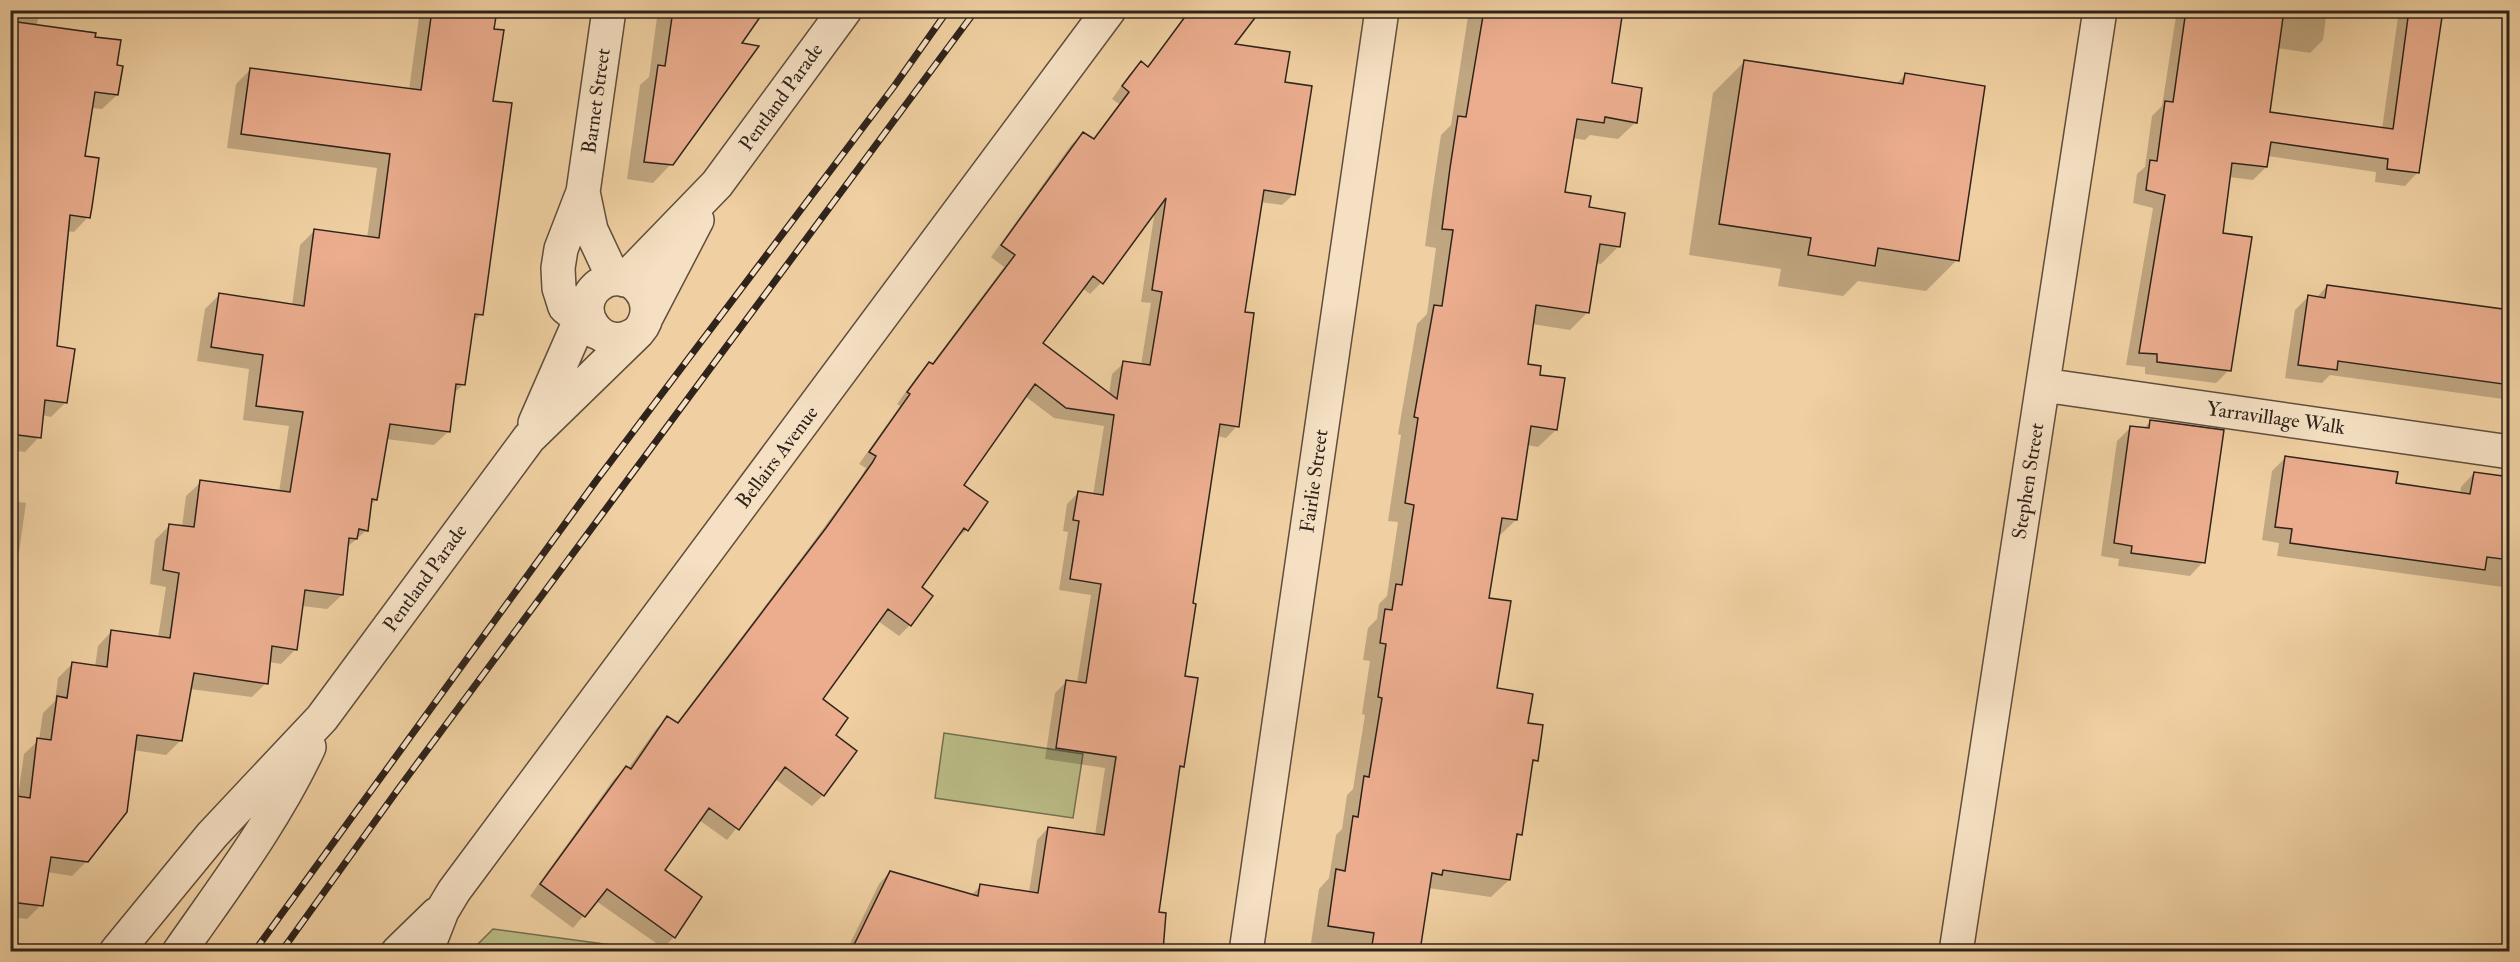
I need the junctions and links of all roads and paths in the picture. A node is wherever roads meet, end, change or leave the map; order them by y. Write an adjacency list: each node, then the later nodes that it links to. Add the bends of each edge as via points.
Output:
1 (609, 10): 7 (street, Barnet Street)
2 (845, 10): 6 (street, Pentland Parade)
3 (1109, 10): 14 (street, Bellairs Avenue)
4 (1382, 10): 19 (street, Fairlie Street)
5 (2100, 10): 10 (street, Stephen Street)
6 (717, 184): 8 (street, Pentland Parade); 9 (street, Pentland Parade)
7 (583, 192): 8 (street, Barnet Street); 8 (street, Barnet Street, via 561,249 561,297 565,307)
8 (601, 302): 9 (street, via 617,340 625,340); 9 (street, via 643,293); 11 (street, Pentland Parade)
9 (643, 324): 11 (street, Pentland Parade)
10 (2043, 385): 12 (street, Yarravillage Walk); 20 (street, Stephen Street)
11 (529, 438): 13 (street, Pentland Parade)
12 (2510, 452)
13 (322, 718): 15 (street, Pentland Parade, via 212,835); 16 (street, Pentland Parade, via 290,784 233,876)
14 (446, 904): 17 (street, Bellairs Avenue); 18 (street, Bellairs Avenue)
15 (116, 951)
16 (179, 951)
17 (398, 951)
18 (426, 951)
19 (1246, 951)
20 (1956, 951)

